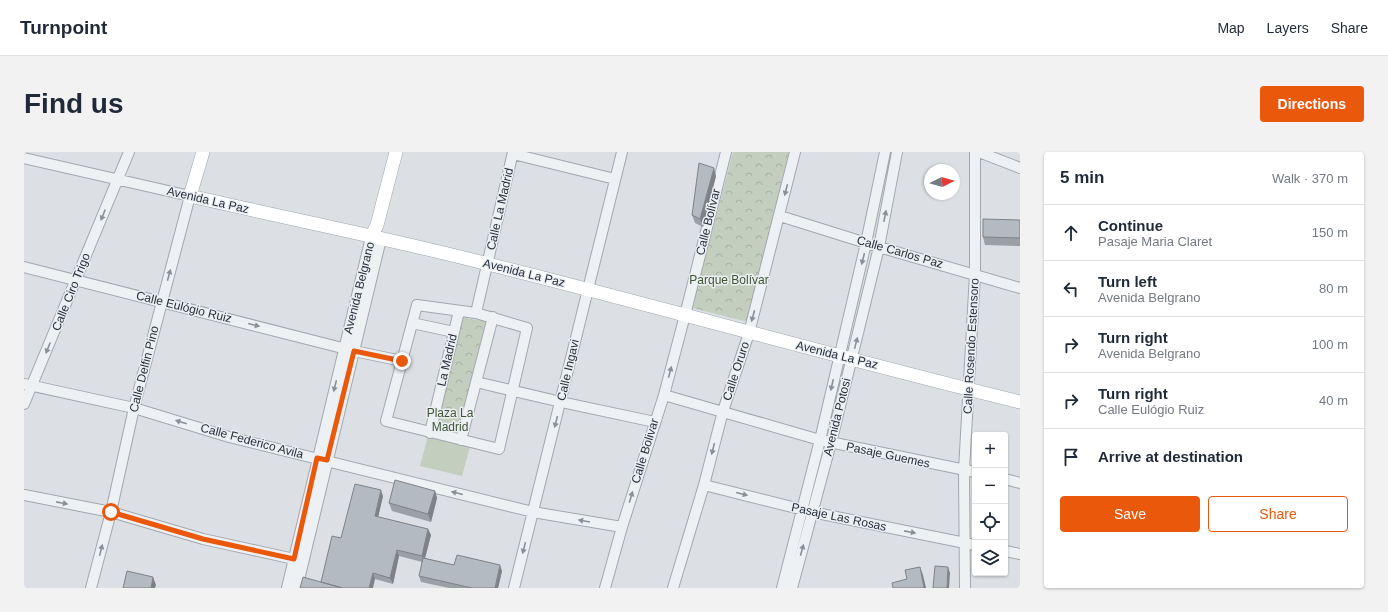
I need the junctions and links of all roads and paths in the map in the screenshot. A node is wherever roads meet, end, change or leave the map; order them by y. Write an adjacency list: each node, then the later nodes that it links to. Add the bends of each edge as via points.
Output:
1 (129, 152): 14 (street, Calle Ciro Trigo)
2 (203, 152): 16 (main road, Calle Delfin Pino)
3 (396, 152): 18 (main road, Avenida Belgrano)
4 (622, 152): 15 (street, Calle Ingavi)
5 (726, 152): 30 (street, Calle Bolívar)
6 (795, 152): 17 (street, Calle Oruro, one-way to 17)
7 (885, 152): 19 (street, Avenida Potosi)
8 (897, 152): 20 (street, Avenida Potosi, one-way to 8)
9 (975, 152): 23 (street, Calle Rosendo Estensoro)
10 (979, 152): 13 (street)
11 (513, 153): 15 (street); 21 (street, Calle La Madrid)
12 (24, 158): 14 (street, Avenida La Paz)
13 (1020, 168)
14 (117, 179): 16 (street, Avenida La Paz); 24 (street, Calle Ciro Trigo, one-way to 24)
15 (615, 180): 26 (street, Calle Ingavi)
16 (190, 196): 18 (main road, Avenida La Paz); 27 (street, Calle Delfin Pino, one-way to 16)
17 (780, 216): 19 (street, Calle Carlos Paz); 34 (street, Calle Oruro, one-way to 34)
18 (376, 238): 21 (main road, Avenida La Paz); 35 (street, Avenida Belgrano); 36 (street, Avenida Belgrano)
19 (866, 243): 20 (street, Calle Carlos Paz); 37 (street, Avenida Potosi, one-way to 37)
20 (879, 247): 23 (street, Calle Carlos Paz); 38 (street, Avenida Potosi, one-way to 20)
21 (488, 264): 26 (main road, Avenida La Paz); 29 (street, Calle La Madrid)
22 (24, 266): 24 (street, Calle Eulógio Ruiz)
23 (975, 274): 25 (street, Calle Carlos Paz); 42 (street, Calle Rosendo Estensoro)
24 (76, 280): 27 (street, Calle Eulógio Ruiz); 41 (street, Calle Ciro Trigo, one-way to 41)
25 (1020, 288)
26 (588, 289): 30 (main road, Avenida La Paz); 45 (street, Calle Ingavi)
27 (162, 301): 35 (street, Calle Eulógio Ruiz, one-way to 35); 48 (street, Calle Delfin Pino)
28 (459, 311): 29 (street); 32 (street, via 417,305); 33 (street, La Madrid)
29 (476, 313): 31 (street)
30 (685, 315): 34 (main road, Avenida La Paz); 44 (street, Calle Bolivar, one-way to 30)
31 (493, 317): 40 (street); 43 (street, via 527,328)
32 (412, 323): 33 (street); 39 (street)
33 (454, 332): 51 (street, La Madrid)
34 (749, 333): 37 (main road, Avenida La Paz); 49 (street, Calle Oruro)
35 (344, 348): 36 (street, Calle Eulógio Ruiz); 55 (street, Avenida Belgrano, one-way to 55)
36 (354, 351): 39 (street); 56 (street, Avenida Belgrano)
37 (839, 356): 38 (main road, Avenida La Paz); 53 (street, Avenida Potosi, one-way to 53)
38 (852, 359): 42 (main road, Avenida La Paz); 54 (street, Avenida Potosi)
39 (402, 361): 51 (street, via 386,421)
40 (476, 382): 43 (street); 52 (street)
41 (28, 385): 47 (street, Calle Ciro Trigo); 48 (street, Calle Federico Avila)
42 (970, 390): 46 (main road, Avenida La Paz); 57 (street, Calle Rosendo Estensoro)
43 (512, 391): 45 (street); 52 (street, via 499,449)
44 (664, 395): 49 (street, Pasaje Guemes); 50 (street, Calle Bolivar)
45 (561, 402): 50 (street); 65 (street, Calle Ingavi, one-way to 65)
46 (1020, 402)
47 (24, 404)
48 (134, 408): 55 (street, Calle Federico Avila, one-way to 48, via 229,437); 64 (street, Calle Delfin Pino)
49 (723, 411): 53 (street, Pasaje Guemes); 61 (street, Calle Oruro, one-way to 61)
50 (654, 422): 67 (street, Calle Bolivar, one-way to 50)
51 (430, 433): 52 (street)
52 (461, 440)
53 (820, 440): 54 (street, Pasaje Guemes); 63 (street, Avenida Potosi)
54 (831, 443): 57 (street, Pasaje Guemes); 66 (street, Avenida Potosi)
55 (317, 458): 56 (street, Calle Federico Avila); 71 (street, Avenida Belgrano)
56 (327, 460): 65 (street, Calle Federico Avila, one-way to 56); 74 (street, Avenida Belgrano)
57 (964, 470): 58 (street, Pasaje Guemes); 68 (street, Calle Rosendo Estensoro)
58 (972, 471)
59 (1008, 480): 60 (street)
60 (1020, 483)
61 (704, 485): 63 (street, Pasaje Las Rosas, one-way to 63); 77 (street, Calle Oruro)
62 (24, 495): 64 (street, one-way to 64)
63 (801, 509): 66 (street, Pasaje Las Rosas); 78 (street, Avenida Potosi)
64 (111, 512): 71 (street, via 203,539); 72 (street, Calle Delfin Pino, one-way to 64)
65 (533, 512): 67 (street, Calle Federico Avila, one-way to 65); 75 (street, Calle Ingavi, one-way to 75)
66 (812, 512): 68 (street, Pasaje Las Rosas, one-way to 68); 79 (street, Avenida Potosi, one-way to 66)
67 (622, 527): 76 (street, Calle Bolivar)
68 (970, 544): 80 (street, Calle Rosendo Estensoro)
69 (1008, 552): 70 (street)
70 (1020, 554)
71 (294, 559): 73 (street, Avenida Belgrano)
72 (91, 588)
73 (287, 588)
74 (297, 588)
75 (514, 588)
76 (605, 588)
77 (672, 588)
78 (782, 588)
79 (792, 588)
80 (965, 588)

